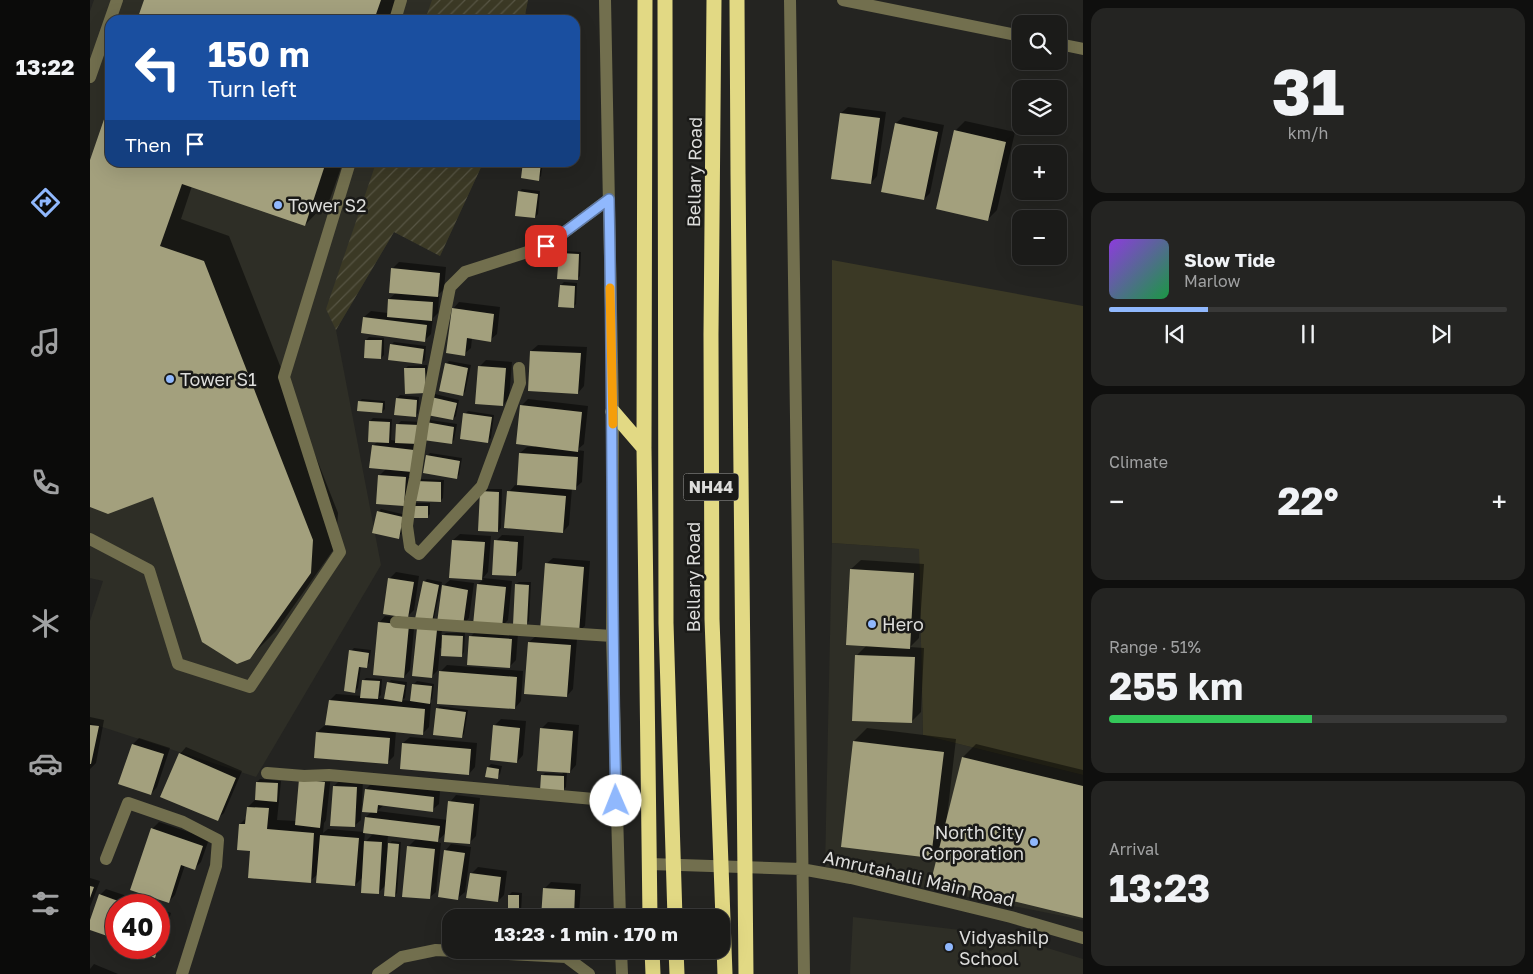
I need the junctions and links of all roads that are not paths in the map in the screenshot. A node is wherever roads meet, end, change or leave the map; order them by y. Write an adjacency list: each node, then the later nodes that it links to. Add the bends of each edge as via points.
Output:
1 (117, 0): 10 (street)
2 (401, 0): 11 (street)
3 (605, 0): 18 (street)
4 (645, 0): 21 (highway)
5 (665, 0): 33 (highway, Bellary Road / NH44, bridge, via 666,623)
6 (714, 0): 44 (highway, Bellary Road / NH44, bridge, via 712,610)
7 (737, 0): 29 (highway)
8 (790, 0): 30 (street)
9 (843, 0): 13 (street)
10 (112, 15)
11 (396, 15)
12 (105, 34): 16 (street)
13 (1012, 34)
14 (1067, 46): 15 (street)
15 (1083, 49)
16 (90, 77)
17 (348, 167): 22 (street, via 284,377 340,552 250,686 178,664 150,570)
18 (609, 199): 19 (street, via 546,246 465,272 450,287 407,526 410,546 419,554 482,486 520,383); 20 (street)
19 (519, 368)
20 (613, 412): 21 (highway); 24 (street)
21 (644, 448): 28 (highway)
22 (90, 539)
23 (396, 622): 24 (street)
24 (612, 636): 26 (street)
25 (267, 774): 26 (street, via 329,775)
26 (616, 801): 31 (street)
27 (106, 859): 38 (street, via 128,803 184,822 218,840 216,866)
28 (650, 864): 29 (street, Amrutahalli Main Road); 32 (highway)
29 (745, 867): 30 (street, Amrutahalli Main Road); 45 (highway)
30 (801, 869): 34 (street, Amrutahalli Main Road, via 851,878); 46 (street)
31 (620, 909)
32 (650, 909)
33 (675, 909)
34 (1083, 938)
35 (621, 959): 41 (street)
36 (652, 959): 42 (highway)
37 (676, 959): 43 (highway)
38 (182, 974)
39 (378, 974): 40 (street, via 402,957 436,950 566,957)
40 (589, 974)
41 (622, 974)
42 (653, 974)
43 (677, 974)
44 (725, 974)
45 (746, 974)
46 (804, 974)

